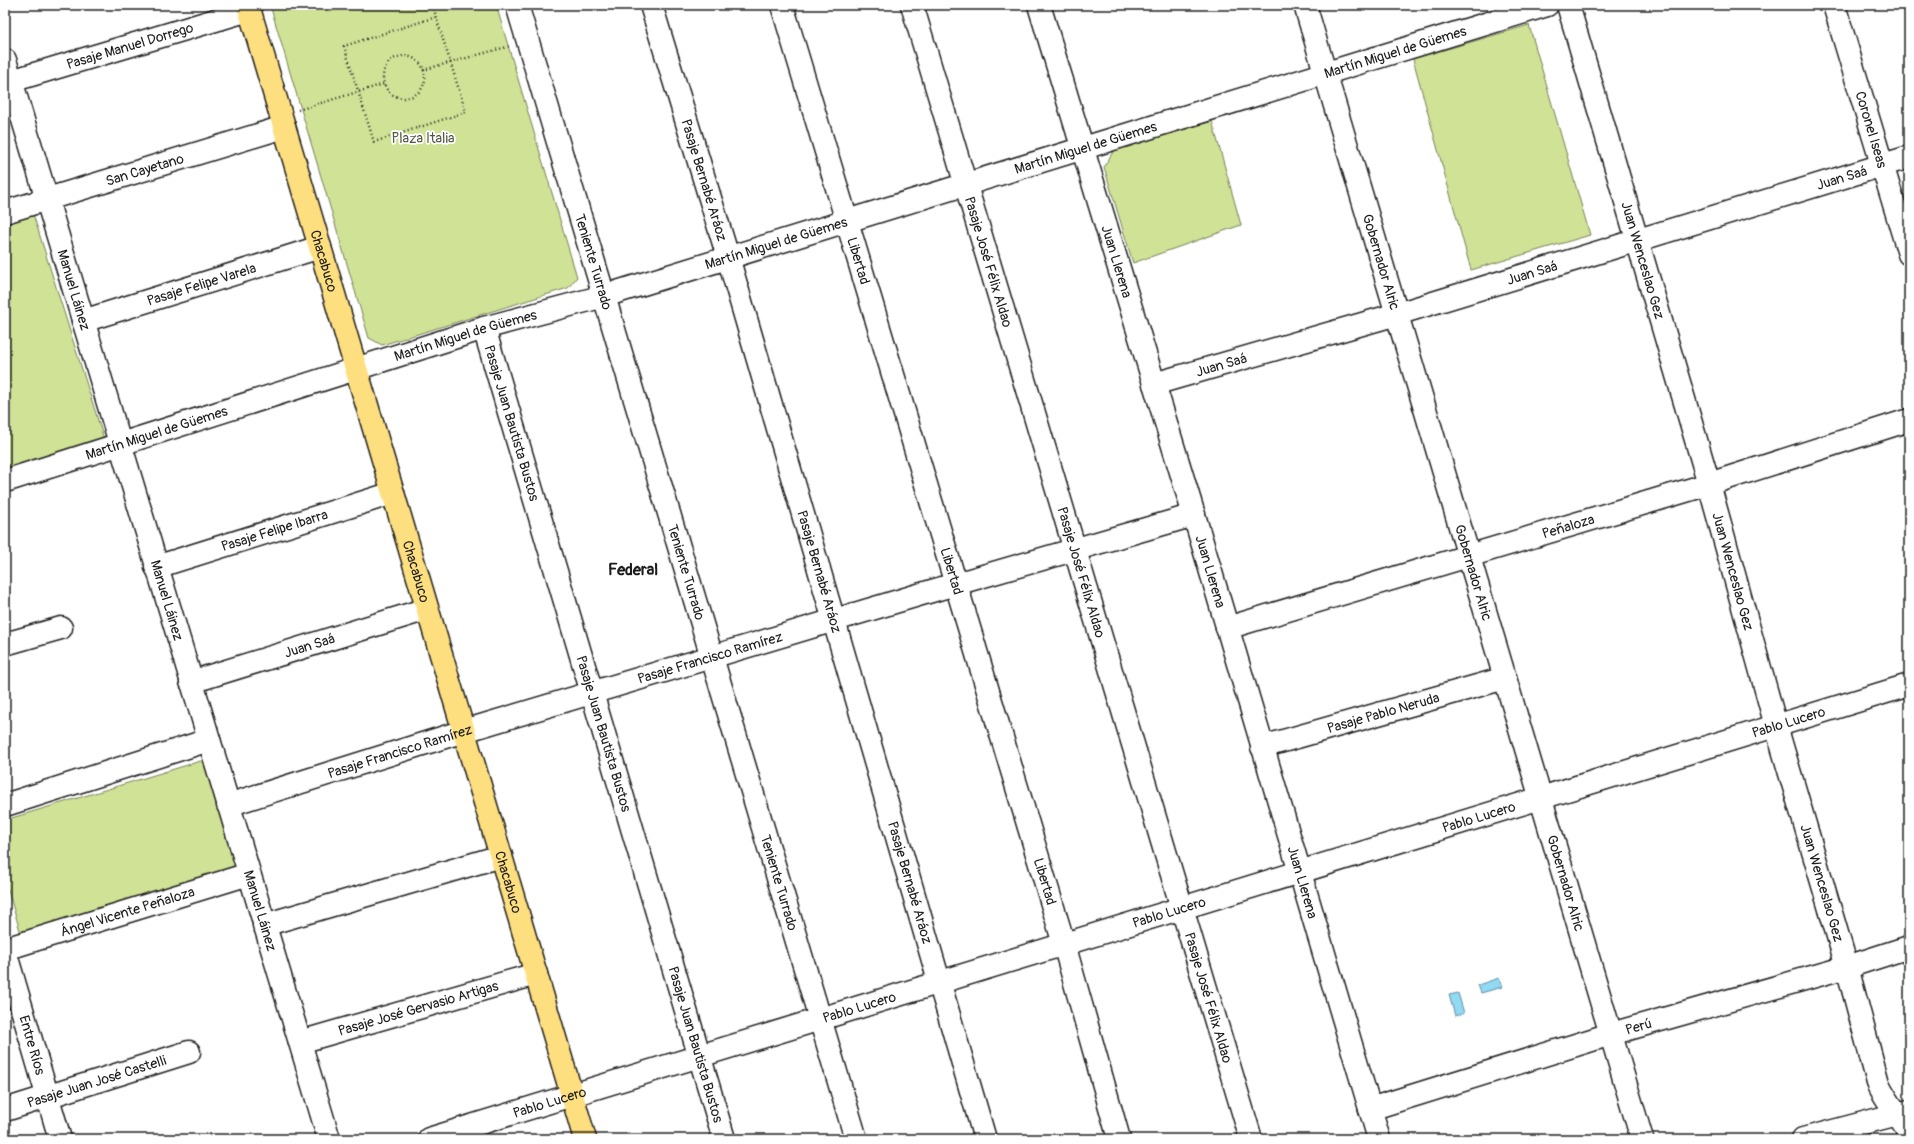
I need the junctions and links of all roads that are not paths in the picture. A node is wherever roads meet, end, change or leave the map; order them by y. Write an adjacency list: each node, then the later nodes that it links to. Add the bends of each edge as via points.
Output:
1 (517, 5): 26 (street, Teniente Turrado)
2 (651, 5): 25 (street, Pasaje Bernabé Aráoz)
3 (782, 5): 21 (street, Libertad)
4 (912, 5): 18 (street, Pasaje José Félix Aldao)
5 (1039, 5): 15 (street, Juan Llerena)
6 (1305, 5): 12 (street, Gobernador Alric)
7 (1547, 5): 12 (street, Martín Miguel de Güemes)
8 (1568, 5): 22 (street, Juan Wenceslao Gez)
9 (1834, 5): 17 (street, Coronel Iseas)
10 (249, 7): 13 (street, Pasaje Manuel Dorrego); 14 (main road, Chacabuco)
11 (5, 60): 13 (street, Manuel Láinez)
12 (1326, 73): 15 (street, Martín Miguel de Güemes); 27 (street, Gobernador Alric)
13 (11, 81): 19 (street, Manuel Láinez)
14 (282, 121): 19 (street, San Cayetano); 23 (main road, Chacabuco)
15 (1083, 148): 18 (street, Martín Miguel de Güemes); 31 (street, Juan Llerena)
16 (1909, 157): 17 (street, Juan Saá)
17 (1882, 165): 22 (street, Juan Saá); 24 (street, Coronel Iseas)
18 (966, 184): 21 (street, Martín Miguel de Güemes); 38 (street, Pasaje José Félix Aldao)
19 (47, 199): 20 (street, San Cayetano); 28 (street, Manuel Láinez)
20 (5, 212)
21 (846, 221): 25 (street, Martín Miguel de Güemes); 41 (street, Libertad)
22 (1637, 240): 27 (street, Juan Saá); 35 (street, Juan Wenceslao Gez)
23 (320, 247): 28 (street, Pasaje Felipe Varela); 30 (main road, Chacabuco)
24 (1909, 254)
25 (728, 257): 26 (street, Martín Miguel de Güemes); 43 (street, Pasaje Bernabé Aráoz)
26 (604, 296): 29 (street, Martín Miguel de Güemes); 47 (street, Teniente Turrado)
27 (1397, 314): 31 (street, Juan Saá); 39 (street, Gobernador Alric)
28 (83, 321): 33 (street, Manuel Láinez)
29 (484, 328): 30 (street, Martín Miguel de Güemes); 51 (street, Pasaje Juan Bautista Bustos)
30 (357, 368): 33 (street, Martín Miguel de Güemes); 36 (main road, Chacabuco)
31 (1154, 384): 37 (street, Juan Llerena)
32 (1909, 420): 35 (street, Peñaloza)
33 (119, 444): 34 (street, Martín Miguel de Güemes); 40 (street, Manuel Láinez)
34 (5, 481)
35 (1709, 484): 39 (street, Peñaloza); 52 (street, Juan Wenceslao Gez)
36 (393, 493): 40 (street, Pasaje Felipe Ibarra); 42 (main road, Chacabuco)
37 (1194, 515): 38 (street, Pasaje Francisco Ramírez); 45 (street, Juan Llerena)
38 (1074, 549): 41 (street, Pasaje Francisco Ramírez); 62 (street, Pasaje José Félix Aldao)
39 (1469, 556): 45 (street, Peñaloza); 48 (street, Gobernador Alric)
40 (156, 567): 49 (street, Manuel Láinez)
41 (955, 584): 43 (street, Pasaje Francisco Ramírez); 64 (street, Libertad)
42 (428, 609): 49 (street, Juan Saá); 53 (main road, Chacabuco)
43 (834, 621): 47 (street, Pasaje Francisco Ramírez); 69 (street, Pasaje Bernabé Aráoz)
44 (61, 628): 46 (street)
45 (1226, 628): 55 (street, Juan Llerena)
46 (5, 644)
47 (712, 658): 51 (street, Pasaje Francisco Ramírez); 70 (street, Teniente Turrado)
48 (1505, 678): 55 (street, Pasaje Pablo Neruda); 56 (street, Gobernador Alric)
49 (191, 682): 54 (street, Manuel Láinez)
50 (1909, 685): 52 (street, Pablo Lucero)
51 (592, 694): 53 (street, Pasaje Francisco Ramírez); 74 (street, Pasaje Juan Bautista Bustos)
52 (1776, 726): 56 (street, Pablo Lucero); 67 (street, Juan Wenceslao Gez)
53 (464, 732): 58 (street, Pasaje Francisco Ramírez); 59 (main road, Chacabuco)
54 (209, 740): 57 (street); 58 (street, Manuel Láinez)
55 (1262, 747): 60 (street, Juan Llerena)
56 (1540, 798): 60 (street, Pablo Lucero); 71 (street, Gobernador Alric)
57 (5, 805)
58 (228, 805): 61 (street, Manuel Láinez)
59 (501, 856): 63 (street); 68 (main road, Chacabuco)
60 (1299, 872): 62 (street, Pablo Lucero); 77 (street, Juan Llerena)
61 (249, 874): 63 (street, Manuel Láinez); 66 (street, Ángel Vicente Peñaloza)
62 (1182, 908): 64 (street, Pablo Lucero); 88 (street, Pasaje José Félix Aldao)
63 (264, 925): 72 (street, Manuel Láinez)
64 (1064, 944): 69 (street, Pablo Lucero); 87 (street, Libertad)
65 (1909, 947): 67 (street, Perú)
66 (5, 950): 76 (street, Entre Ríos)
67 (1848, 967): 71 (street, Perú); 79 (street, Juan Wenceslao Gez, via 1878,1083 1886,1100)
68 (536, 974): 72 (street, Pasaje José Gervasio Artigas); 75 (main road, Chacabuco)
69 (938, 982): 70 (street, Pablo Lucero); 86 (street, Pasaje Bernabé Aráoz)
70 (820, 1018): 74 (street, Pablo Lucero); 85 (street, Teniente Turrado)
71 (1611, 1034): 77 (street, Perú); 90 (street, Gobernador Alric)
72 (300, 1042): 81 (street, Manuel Láinez)
73 (189, 1052): 76 (street, Pasaje Juan José Castelli)
74 (699, 1056): 75 (street, Pablo Lucero); 84 (street, Pasaje Juan Bautista Bustos)
75 (572, 1095): 82 (street, Pablo Lucero); 83 (main road, Chacabuco)
76 (48, 1096): 78 (street, Pasaje Juan José Castelli); 80 (street, Entre Ríos)
77 (1370, 1109): 89 (street, Juan Llerena)
78 (5, 1110)
79 (1905, 1119): 91 (street)
80 (60, 1139)
81 (329, 1139)
82 (429, 1139)
83 (585, 1139)
84 (724, 1139)
85 (856, 1139)
86 (985, 1139)
87 (1119, 1139)
88 (1250, 1139)
89 (1379, 1139)
90 (1642, 1139)
91 (1803, 1139)

